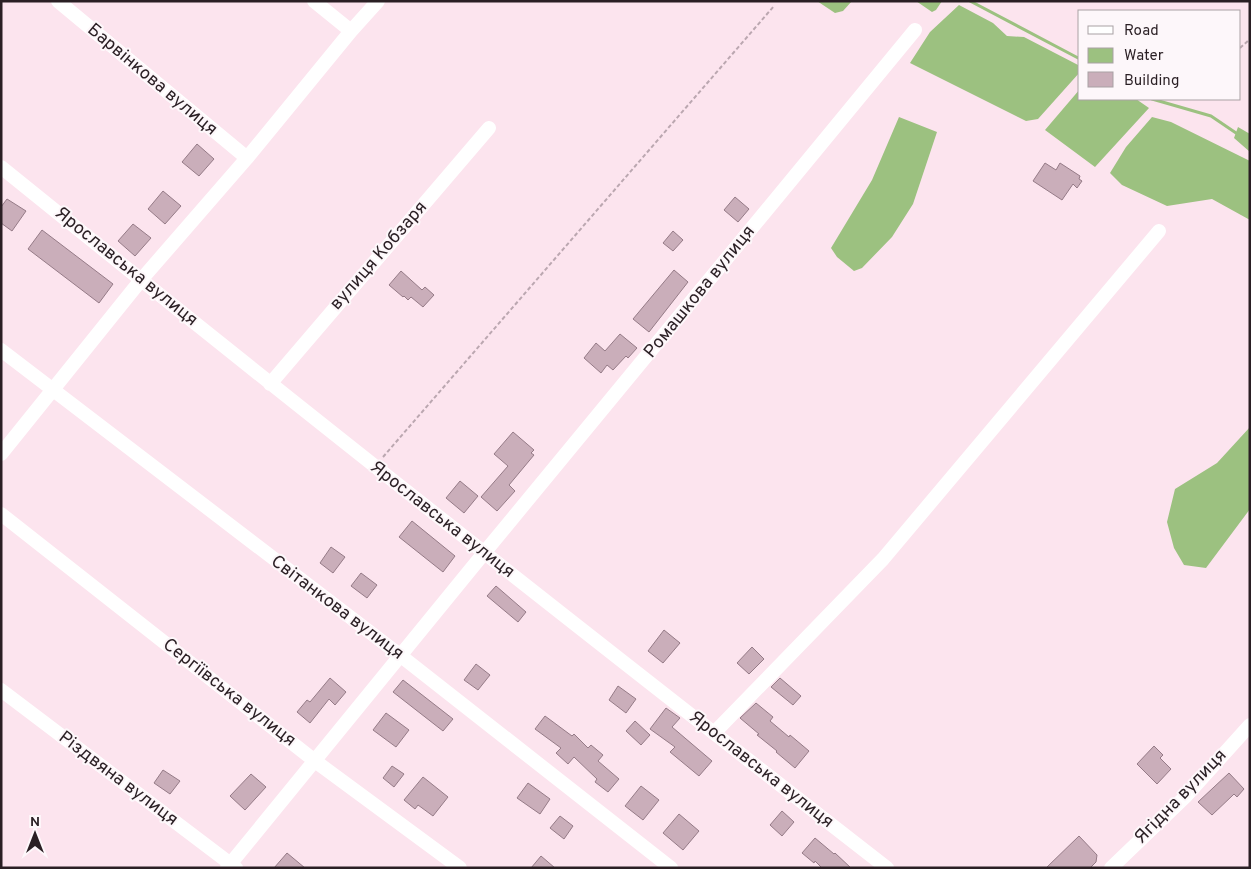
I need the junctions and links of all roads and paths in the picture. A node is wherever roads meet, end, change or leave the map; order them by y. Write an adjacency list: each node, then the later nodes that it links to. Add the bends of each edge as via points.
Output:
1 (58, 1): 8 (street, Барвінкова вулиця)
2 (314, 1): 6 (street)
3 (378, 1): 6 (street)
4 (774, 6): 16 (path)
5 (915, 30): 18 (street, Ромашкова вулиця)
6 (351, 31): 8 (street)
7 (489, 128): 13 (street, вулиця Кобзаря)
8 (247, 158): 11 (street)
9 (1, 167): 11 (street, Ярославська вулиця)
10 (1159, 231): 22 (street, via 882,559)
11 (141, 280): 13 (street, Ярославська вулиця); 14 (street)
12 (1, 350): 14 (street, Світанкова вулиця)
13 (270, 384): 16 (street, Ярославська вулиця)
14 (52, 390): 15 (street); 19 (street, Світанкова вулиця)
15 (1, 454)
16 (375, 467): 18 (street, Ярославська вулиця)
17 (1, 514): 23 (street, Сергіївська вулиця)
18 (484, 553): 19 (street, Ромашкова вулиця); 22 (street, Ярославська вулиця)
19 (400, 656): 23 (street, Ромашкова вулиця); 26 (street, Світанкова вулиця)
20 (1, 690): 24 (street, Різдвяна вулиця)
21 (1250, 726): 28 (street, Ягідна вулиця, via 1185,797)
22 (714, 733): 27 (street, Ярославська вулиця)
23 (315, 761): 24 (street, Ромашкова вулиця); 25 (street, Сергіївська вулиця)
24 (231, 866)
25 (460, 868)
26 (671, 868)
27 (887, 868)
28 (1111, 868)

